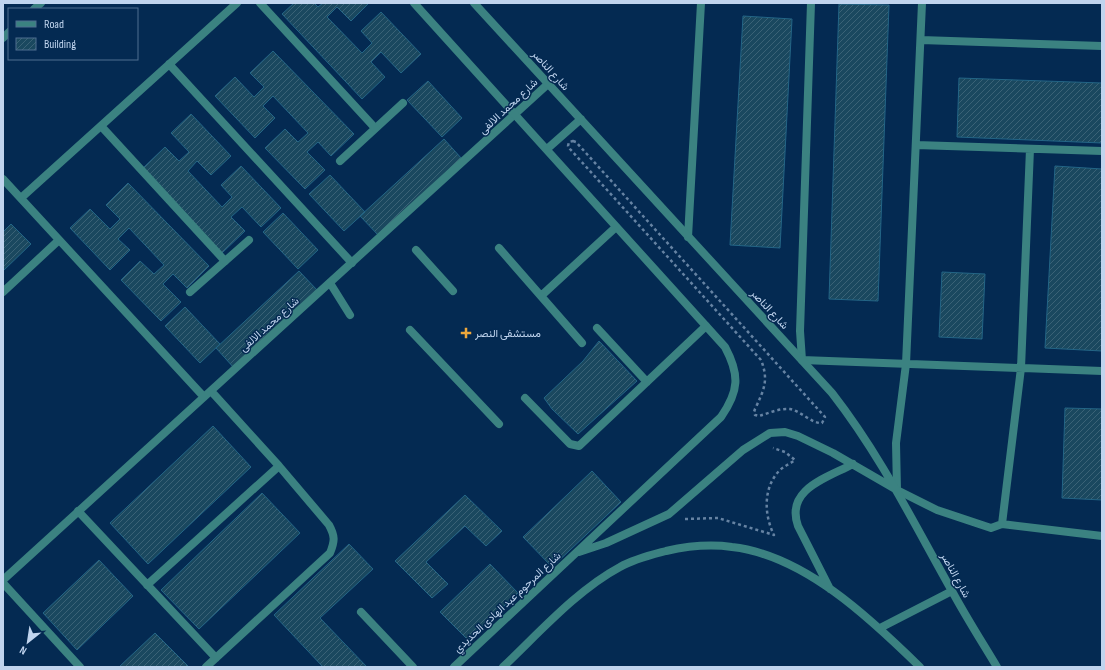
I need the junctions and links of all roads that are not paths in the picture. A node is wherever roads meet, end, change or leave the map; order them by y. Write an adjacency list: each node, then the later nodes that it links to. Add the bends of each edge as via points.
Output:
1 (237, 3): 10 (street)
2 (260, 3): 16 (street)
3 (414, 3): 13 (street)
4 (474, 3): 11 (street, شارع الناصر)
5 (701, 3): 25 (street)
6 (811, 3): 42 (street, via 800,331)
7 (922, 3): 8 (street)
8 (921, 40): 9 (street); 17 (street)
9 (1102, 46)
10 (169, 64): 15 (street); 31 (street)
11 (549, 83): 13 (street, شارع محمد الالفى); 14 (street, شارع الناصر)
12 (403, 102): 16 (street)
13 (516, 114): 18 (street); 31 (street, شارع محمد الالفى)
14 (581, 119): 18 (street); 25 (street, شارع الناصر)
15 (101, 126): 23 (street); 30 (street)
16 (375, 128): 21 (street)
17 (916, 145): 19 (street); 43 (street)
18 (547, 149): 24 (street)
19 (1030, 149): 20 (street); 44 (street)
20 (1102, 151)
21 (340, 161)
22 (3, 179): 23 (street)
23 (21, 198): 26 (street)
24 (616, 227): 36 (street); 38 (street)
25 (688, 237): 42 (street, شارع الناصر)
26 (59, 240): 34 (street); 48 (street)
27 (248, 240): 30 (street)
28 (499, 248): 36 (street)
29 (416, 250): 33 (street)
30 (225, 261): 35 (street)
31 (352, 263): 32 (street, شارع محمد الالفى)
32 (330, 283): 37 (street); 47 (street, شارع محمد الالفى)
33 (452, 291)
34 (3, 292)
35 (190, 292)
36 (541, 296): 41 (street)
37 (350, 315)
38 (706, 326): 46 (street); 57 (street, via 725,348 732,361 736,374 731,402 721,417)
39 (597, 328): 46 (street)
40 (410, 330): 50 (street)
41 (582, 343)
42 (802, 360): 43 (street); 53 (street, شارع الناصر, via 855,422)
43 (906, 364): 44 (street); 53 (street, via 896,444)
44 (1021, 368): 45 (street); 55 (street)
45 (1102, 371)
46 (647, 382): 49 (street, via 582,444 576,446 570,444)
47 (211, 391): 48 (street, شارع محمد الالفى); 52 (street)
48 (204, 397): 54 (street, شارع محمد الالفى)
49 (525, 398)
50 (499, 424)
51 (853, 464): 53 (street); 57 (street, via 798,436 785,432 770,433 743,450 669,514 606,543); 61 (street, via 809,487 794,509 798,526)
52 (279, 466): 60 (street); 65 (street, via 329,525 334,534 334,542 330,553)
53 (898, 490): 55 (street, via 937,510 991,528); 62 (street, شارع الناصر)
54 (78, 511): 58 (street, شارع محمد الالفى); 60 (street)
55 (1002, 524): 56 (street)
56 (1102, 536)
57 (575, 554): 69 (street, شارع المرحوم عبد الهادى الحديدي)
58 (3, 580)
59 (3, 583): 66 (street)
60 (147, 585): 65 (street)
61 (831, 590): 64 (street); 70 (street, via 788,564 762,553 732,546 704,546 667,551 646,556 602,578 580,595)
62 (952, 591): 64 (street); 72 (street, شارع الناصر)
63 (361, 612): 68 (street)
64 (880, 628): 71 (street)
65 (216, 658): 67 (street)
66 (80, 667)
67 (206, 667)
68 (413, 667)
69 (454, 667)
70 (504, 667)
71 (920, 667)
72 (998, 667)

